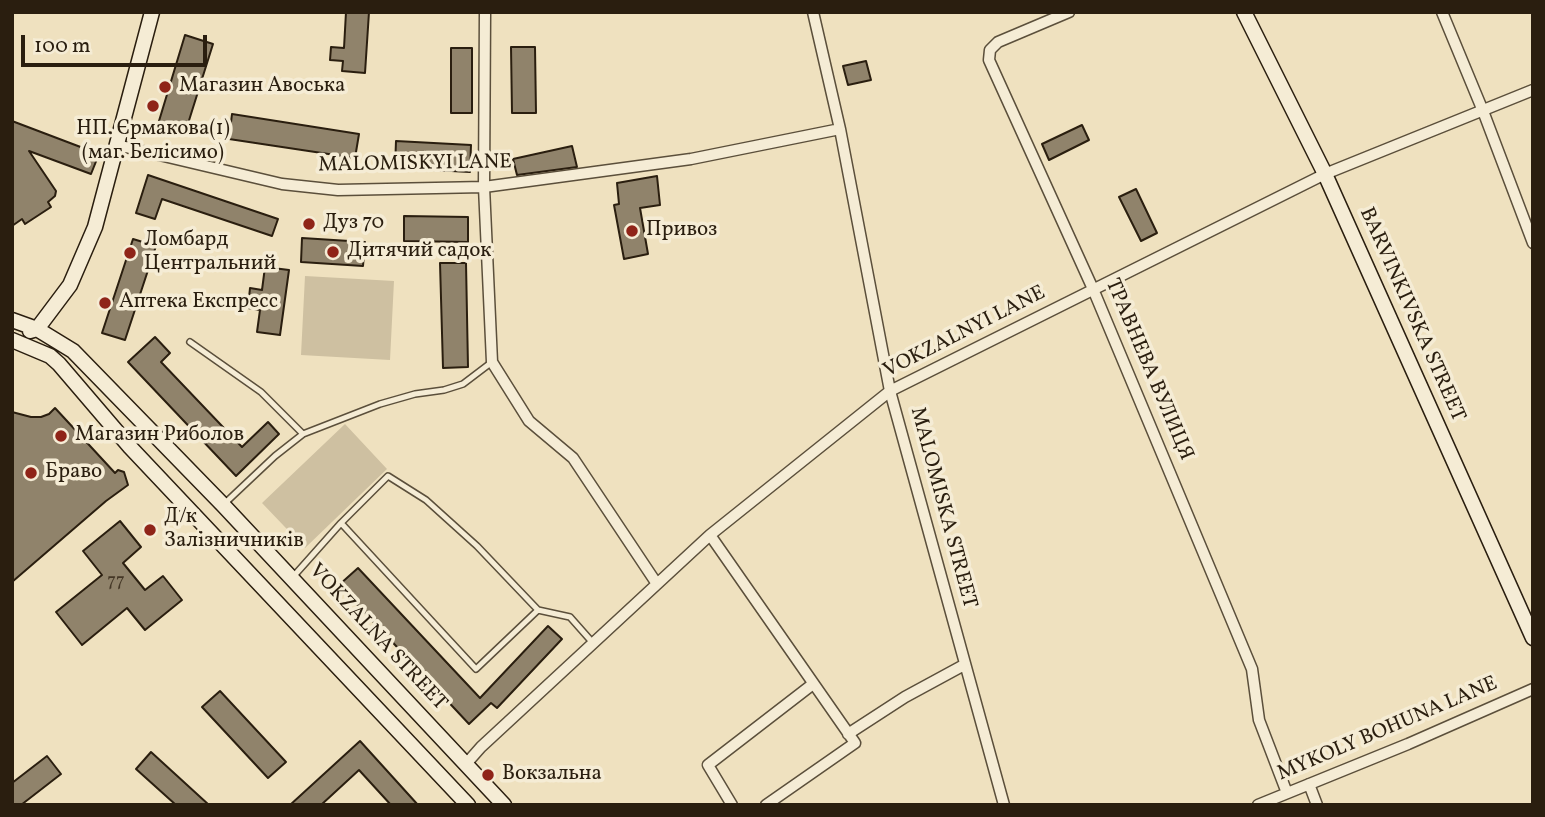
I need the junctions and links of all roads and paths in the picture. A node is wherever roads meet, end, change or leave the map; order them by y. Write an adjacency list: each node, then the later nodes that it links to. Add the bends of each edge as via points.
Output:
1 (152, 12): 10 (street)
2 (485, 12): 12 (street)
3 (813, 12): 9 (street, MALOMISKA STREET)
4 (1069, 12): 14 (street, ТРАВНЕВА ВУЛИЦЯ, via 998,42 989,60)
5 (1244, 12): 11 (street, BARVINKIVSKA STREET)
6 (1442, 12): 8 (street)
7 (1533, 90): 8 (street, VOKZALNYI LANE)
8 (1483, 111): 11 (street, VOKZALNYI LANE); 13 (street)
9 (840, 129): 12 (street, MALOMISKYI LANE, via 691,159); 20 (street, MALOMISKA STREET)
10 (117, 145): 12 (street, MALOMISKYI LANE, via 282,184 338,190); 16 (street, via 95,227 75,274)
11 (1325, 174): 14 (street, VOKZALNYI LANE); 28 (street, BARVINKIVSKA STREET)
12 (484, 187): 19 (street)
13 (1533, 243)
14 (1093, 289): 20 (street, VOKZALNYI LANE); 36 (street, ТРАВНЕВА ВУЛИЦЯ, via 1252,669 1259,720)
15 (12, 320): 16 (street, VOKZALNA STREET)
16 (37, 329): 17 (street); 22 (street, VOKZALNA STREET, via 73,351)
17 (12, 339): 37 (street, via 59,364 130,447)
18 (190, 342): 21 (lane, via 261,392)
19 (492, 362): 21 (lane, via 463,384 380,404); 26 (street, via 529,421 573,458)
20 (891, 391): 24 (street, VOKZALNYI LANE); 30 (street, MALOMISKA STREET)
21 (303, 434): 22 (lane)
22 (223, 505): 25 (street, VOKZALNA STREET)
23 (341, 523): 25 (lane); 27 (lane, via 388,476 434,507); 27 (lane, via 476,669)
24 (710, 535): 26 (street, VOKZALNYI LANE); 31 (street)
25 (292, 578): 34 (street, VOKZALNA STREET)
26 (657, 584): 29 (street, VOKZALNYI LANE)
27 (538, 610): 29 (lane, via 570,618)
28 (1533, 638)
29 (593, 644): 34 (street, VOKZALNYI LANE)
30 (964, 665): 33 (street, via 905,697); 41 (street, MALOMISKA STREET)
31 (813, 684): 33 (street); 39 (street, via 708,765)
32 (1533, 690): 35 (street, MYKOLY BOHUNA LANE)
33 (851, 738): 40 (street)
34 (466, 764): 38 (street, VOKZALNA STREET)
35 (1308, 784): 36 (street, MYKOLY BOHUNA LANE); 43 (street)
36 (1287, 793): 42 (street, MYKOLY BOHUNA LANE)
37 (468, 805)
38 (504, 805)
39 (732, 805)
40 (766, 805)
41 (1004, 805)
42 (1258, 805)
43 (1317, 805)

